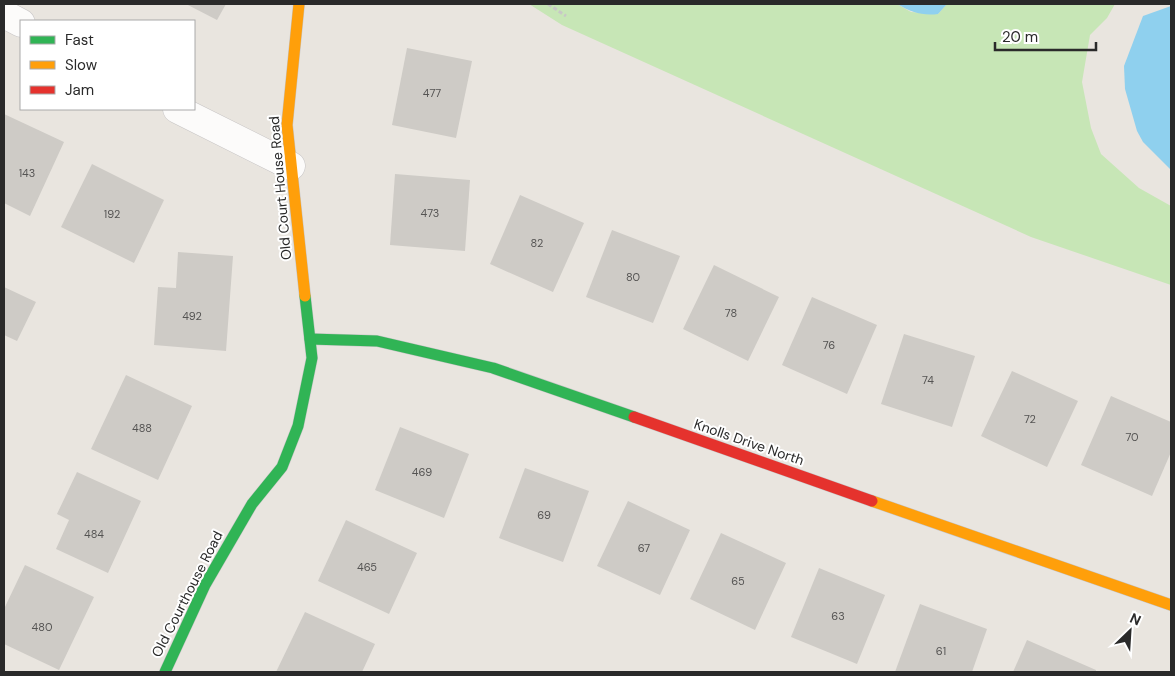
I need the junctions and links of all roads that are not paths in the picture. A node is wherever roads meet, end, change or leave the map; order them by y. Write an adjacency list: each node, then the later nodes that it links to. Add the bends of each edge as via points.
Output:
1 (299, 4): 5 (street, Old Court House Road, via 287,125)
2 (4, 14): 3 (street)
3 (20, 22)
4 (180, 110): 5 (street)
5 (291, 166): 6 (street, Old Court House Road)
6 (310, 339): 7 (street, Knolls Drive North, via 377,341 493,368); 8 (street, Old Courthouse Road, via 312,358 298,426 282,467 252,504 205,585)
7 (1171, 604)
8 (164, 672)

